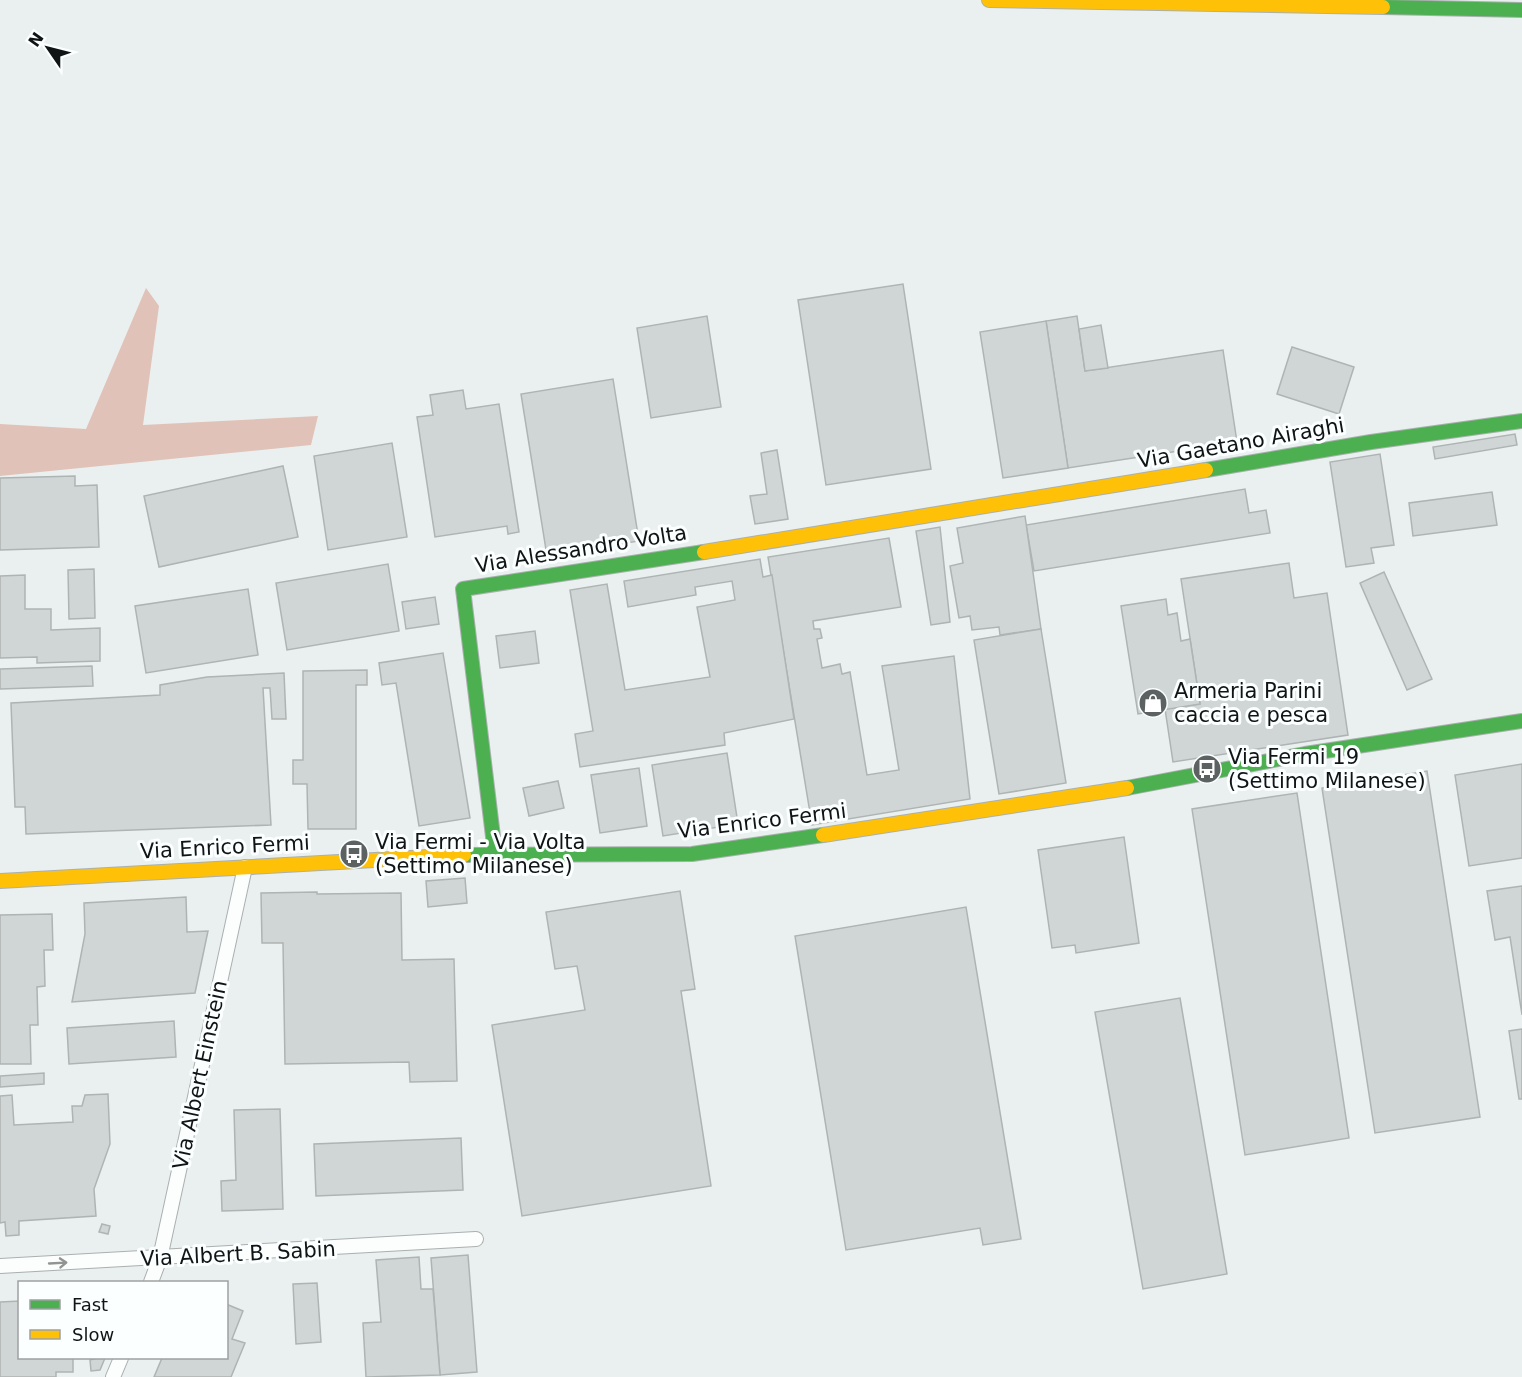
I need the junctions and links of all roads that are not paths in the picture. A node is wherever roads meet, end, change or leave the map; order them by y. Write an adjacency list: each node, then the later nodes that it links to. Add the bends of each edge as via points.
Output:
1 (988, 0): 2 (main road)
2 (1522, 10)
3 (1522, 421): 4 (main road, Via Gaetano Airaghi, via 1371,442)
4 (968, 510): 6 (main road, Via Alessandro Volta, via 463,589)
5 (1522, 721): 6 (main road, Via Enrico Fermi, via 1305,754 1077,798 692,854)
6 (495, 853): 7 (main road, Via Enrico Fermi)
7 (245, 867): 8 (main road, Via Enrico Fermi); 10 (street, Via Albert Einstein)
8 (0, 881)
9 (476, 1239): 10 (street, Via Albert B. Sabin)
10 (160, 1258): 11 (street, Via Albert B. Sabin, one-way to 10); 12 (street, Via Albert Einstein)
11 (0, 1266)
12 (151, 1281)
13 (121, 1359): 14 (street)
14 (113, 1377)

